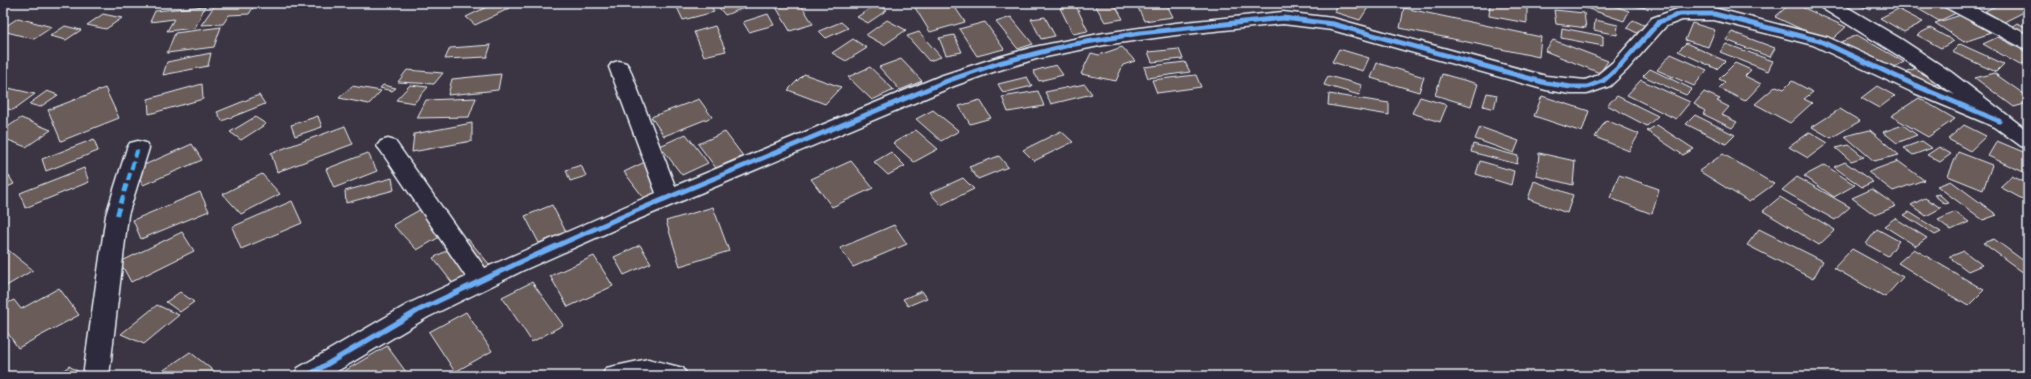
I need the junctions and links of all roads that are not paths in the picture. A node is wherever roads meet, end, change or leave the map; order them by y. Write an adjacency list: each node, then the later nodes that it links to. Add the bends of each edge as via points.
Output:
1 (1827, 3): 5 (street, via 1903,48 1961,89)
2 (1952, 3): 3 (street)
3 (2028, 43)
4 (619, 67): 9 (street)
5 (1999, 121): 6 (street); 9 (street, via 1820,41 1714,14 1680,14 1659,22 1620,66 1603,81 1586,87 1546,83 1333,24 1283,18 1119,36 999,63 947,81)
6 (2028, 141)
7 (388, 146): 10 (street)
8 (138, 148): 11 (street, via 117,215)
9 (669, 198): 10 (street)
10 (481, 281): 12 (street, via 419,310)
11 (96, 376)
12 (307, 376)
13 (615, 376): 14 (street, via 648,370)
14 (674, 376)

